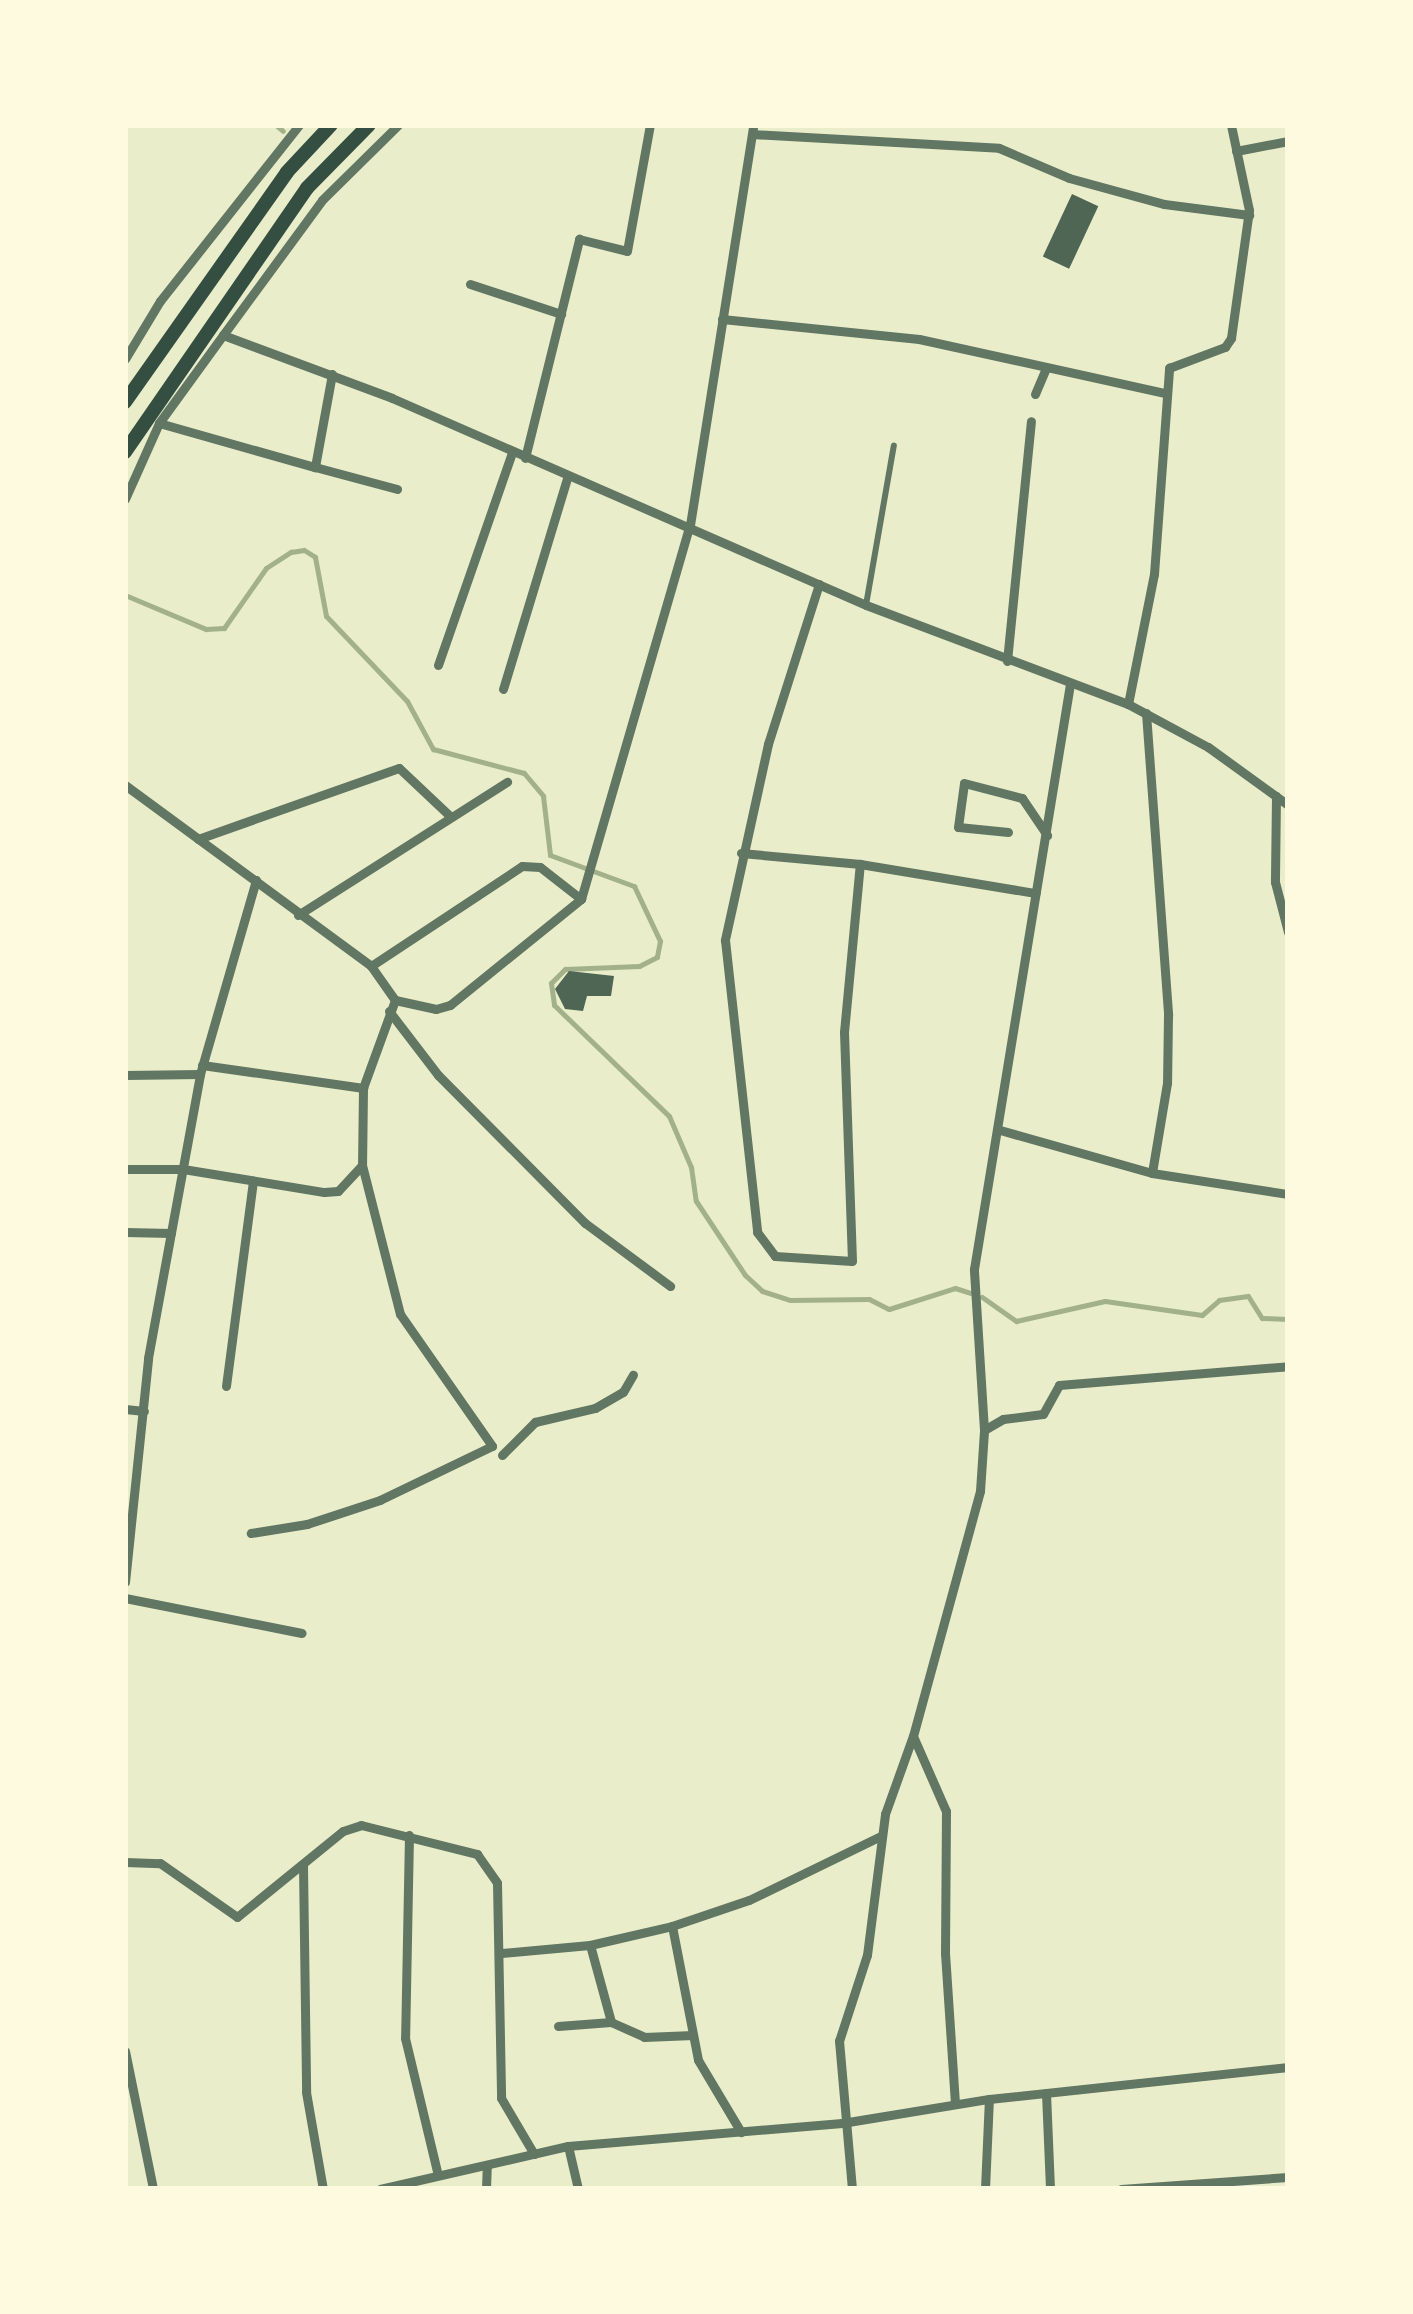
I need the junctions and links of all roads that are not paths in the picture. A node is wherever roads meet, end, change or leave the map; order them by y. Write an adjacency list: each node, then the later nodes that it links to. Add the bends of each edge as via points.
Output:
1 (299, 125): 15 (street, via 160,301)
2 (331, 125): 20 (main road, via 287,172)
3 (369, 125): 24 (main road, via 307,188)
4 (398, 125): 14 (street, via 322,200)
5 (650, 125): 12 (street, via 627,250 579,239)
6 (1232, 125): 9 (street)
7 (752, 129): 10 (street, via 999,148 1069,178 1164,204); 13 (street)
8 (1288, 142): 9 (street)
9 (1236, 151): 10 (street)
10 (1249, 215): 18 (street, via 1229,344 1170,365)
11 (470, 284): 12 (street)
12 (561, 314): 26 (street)
13 (722, 320): 16 (street, via 919,339); 31 (street)
14 (224, 335): 17 (street); 22 (street)
15 (125, 359)
16 (1044, 370): 18 (street); 19 (street)
17 (332, 374): 25 (street); 27 (street)
18 (1165, 392): 38 (street, via 1154,574)
19 (1036, 394)
20 (125, 402)
21 (1031, 421): 34 (street)
22 (159, 424): 27 (street); 30 (street)
23 (894, 445): 33 (street)
24 (125, 452)
25 (512, 453): 26 (street); 35 (street)
26 (525, 458): 28 (street)
27 (316, 467): 29 (street)
28 (568, 480): 31 (street); 37 (street)
29 (398, 489)
30 (125, 499)
31 (690, 524): 32 (street); 52 (street)
32 (819, 584): 33 (street); 48 (street, via 798,637)
33 (866, 605): 34 (street)
34 (1007, 661): 36 (street)
35 (438, 665)
36 (1070, 684): 38 (street); 46 (street)
37 (503, 688)
38 (1128, 704): 39 (street)
39 (1146, 713): 42 (street, via 1208,746); 65 (street, via 1168,1015 1167,1083)
40 (507, 782): 44 (street)
41 (125, 785): 47 (street)
42 (1276, 796): 43 (street); 54 (street, via 1275,882)
43 (1288, 806)
44 (451, 818): 47 (street, via 408,773 391,768); 53 (street)
45 (1008, 832): 46 (street, via 958,827 964,784 1022,798)
46 (1047, 835): 51 (street)
47 (198, 838): 50 (street)
48 (741, 853): 49 (street); 49 (street, via 725,940 728,983 757,1232 775,1256 852,1261 844,1032)
49 (860, 864): 51 (street)
50 (256, 880): 53 (street); 58 (street)
51 (1036, 893): 61 (street)
52 (581, 899): 55 (street, via 540,867 522,866); 56 (street, via 450,1006)
53 (298, 915): 55 (street)
54 (1288, 932)
55 (371, 966): 56 (street)
56 (395, 1000): 57 (street)
57 (389, 1011): 60 (street); 70 (street, via 438,1074 585,1223)
58 (201, 1070): 59 (street); 60 (street); 64 (street)
59 (125, 1076)
60 (364, 1088): 62 (street)
61 (1000, 1130): 65 (street); 76 (street, via 974,1269)
62 (362, 1164): 66 (street, via 330,1192); 79 (street, via 400,1314 492,1446 380,1500)
63 (125, 1168): 64 (street)
64 (183, 1169): 66 (street); 69 (street)
65 (1152, 1173): 67 (street)
66 (253, 1181): 73 (street)
67 (1288, 1194)
68 (125, 1232): 69 (street)
69 (171, 1233): 75 (street)
70 (670, 1286)
71 (1288, 1366): 76 (street, via 1059,1385 1044,1414 1003,1419)
72 (633, 1375): 77 (street, via 624,1392 595,1408 534,1422)
73 (226, 1386)
74 (125, 1410): 75 (street)
75 (144, 1411): 78 (street)
76 (984, 1430): 83 (street, via 980,1491)
77 (502, 1455)
78 (131, 1505): 80 (street)
79 (250, 1534)
80 (125, 1582)
81 (125, 1598): 82 (street)
82 (302, 1633)
83 (913, 1736): 85 (street); 98 (street, via 946,1811 945,1953)
84 (410, 1835): 87 (street, via 361,1825 343,1831); 90 (street, via 477,1854 489,1867 497,1882); 104 (street, via 404,2038)
85 (881, 1836): 88 (street, via 750,1900); 99 (street, via 867,1956 839,2040)
86 (125, 1862): 87 (street, via 160,1863 237,1917)
87 (304, 1866): 107 (street, via 306,2092)
88 (672, 1926): 89 (street); 93 (street)
89 (590, 1946): 90 (street); 91 (street)
90 (502, 1953): 102 (street, via 496,2058 502,2098)
91 (611, 2022): 92 (street); 93 (street, via 644,2036)
92 (558, 2026)
93 (693, 2035): 100 (street, via 698,2060)
94 (125, 2051): 106 (street)
95 (1288, 2067): 96 (street)
96 (1046, 2092): 97 (street); 113 (street)
97 (989, 2099): 98 (street); 112 (street)
98 (955, 2104): 99 (street)
99 (842, 2122): 100 (street); 111 (street)
100 (741, 2132): 101 (street)
101 (568, 2146): 102 (street); 110 (street)
102 (534, 2154): 103 (street)
103 (487, 2166): 104 (street); 109 (street)
104 (437, 2171): 108 (street)
105 (1288, 2176): 114 (street)
106 (153, 2189)
107 (323, 2189)
108 (380, 2189)
109 (486, 2189)
110 (578, 2189)
111 (852, 2189)
112 (985, 2189)
113 (1050, 2189)
114 (1121, 2189)

